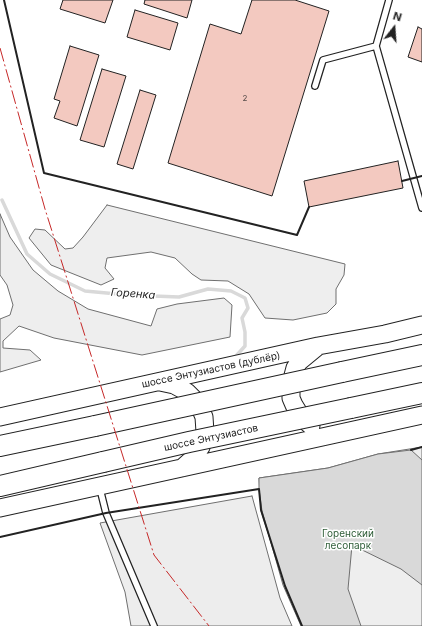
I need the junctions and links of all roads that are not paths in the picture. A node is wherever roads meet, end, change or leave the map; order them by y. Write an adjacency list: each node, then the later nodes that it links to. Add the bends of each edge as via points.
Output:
1 (389, 0): 2 (lane)
2 (376, 46): 3 (lane, via 323,60); 4 (lane)
3 (315, 86)
4 (422, 208)
5 (417, 324): 6 (main road, шоссе Энтузиастов (дублёр), via 385,334)
6 (318, 346): 8 (main road, шоссе Энтузиастов (дублёр)); 12 (main road, via 304,356 295,368 291,398 297,412 307,424 321,431)
7 (422, 355): 13 (highway, bridge)
8 (158, 381): 11 (main road, шоссе Энтузиастов (дублёр)); 14 (main road, via 187,392 198,403 204,417 205,432 201,447)
9 (422, 393): 15 (highway, шоссе Энтузиастов, bridge, via 189,442)
10 (422, 415): 12 (main road)
11 (0, 417)
12 (337, 434): 14 (main road)
13 (0, 446)
14 (182, 468): 16 (main road)
15 (0, 486)
16 (100, 486): 17 (main road); 18 (lane, via 106,513)
17 (0, 508)
18 (154, 626)

